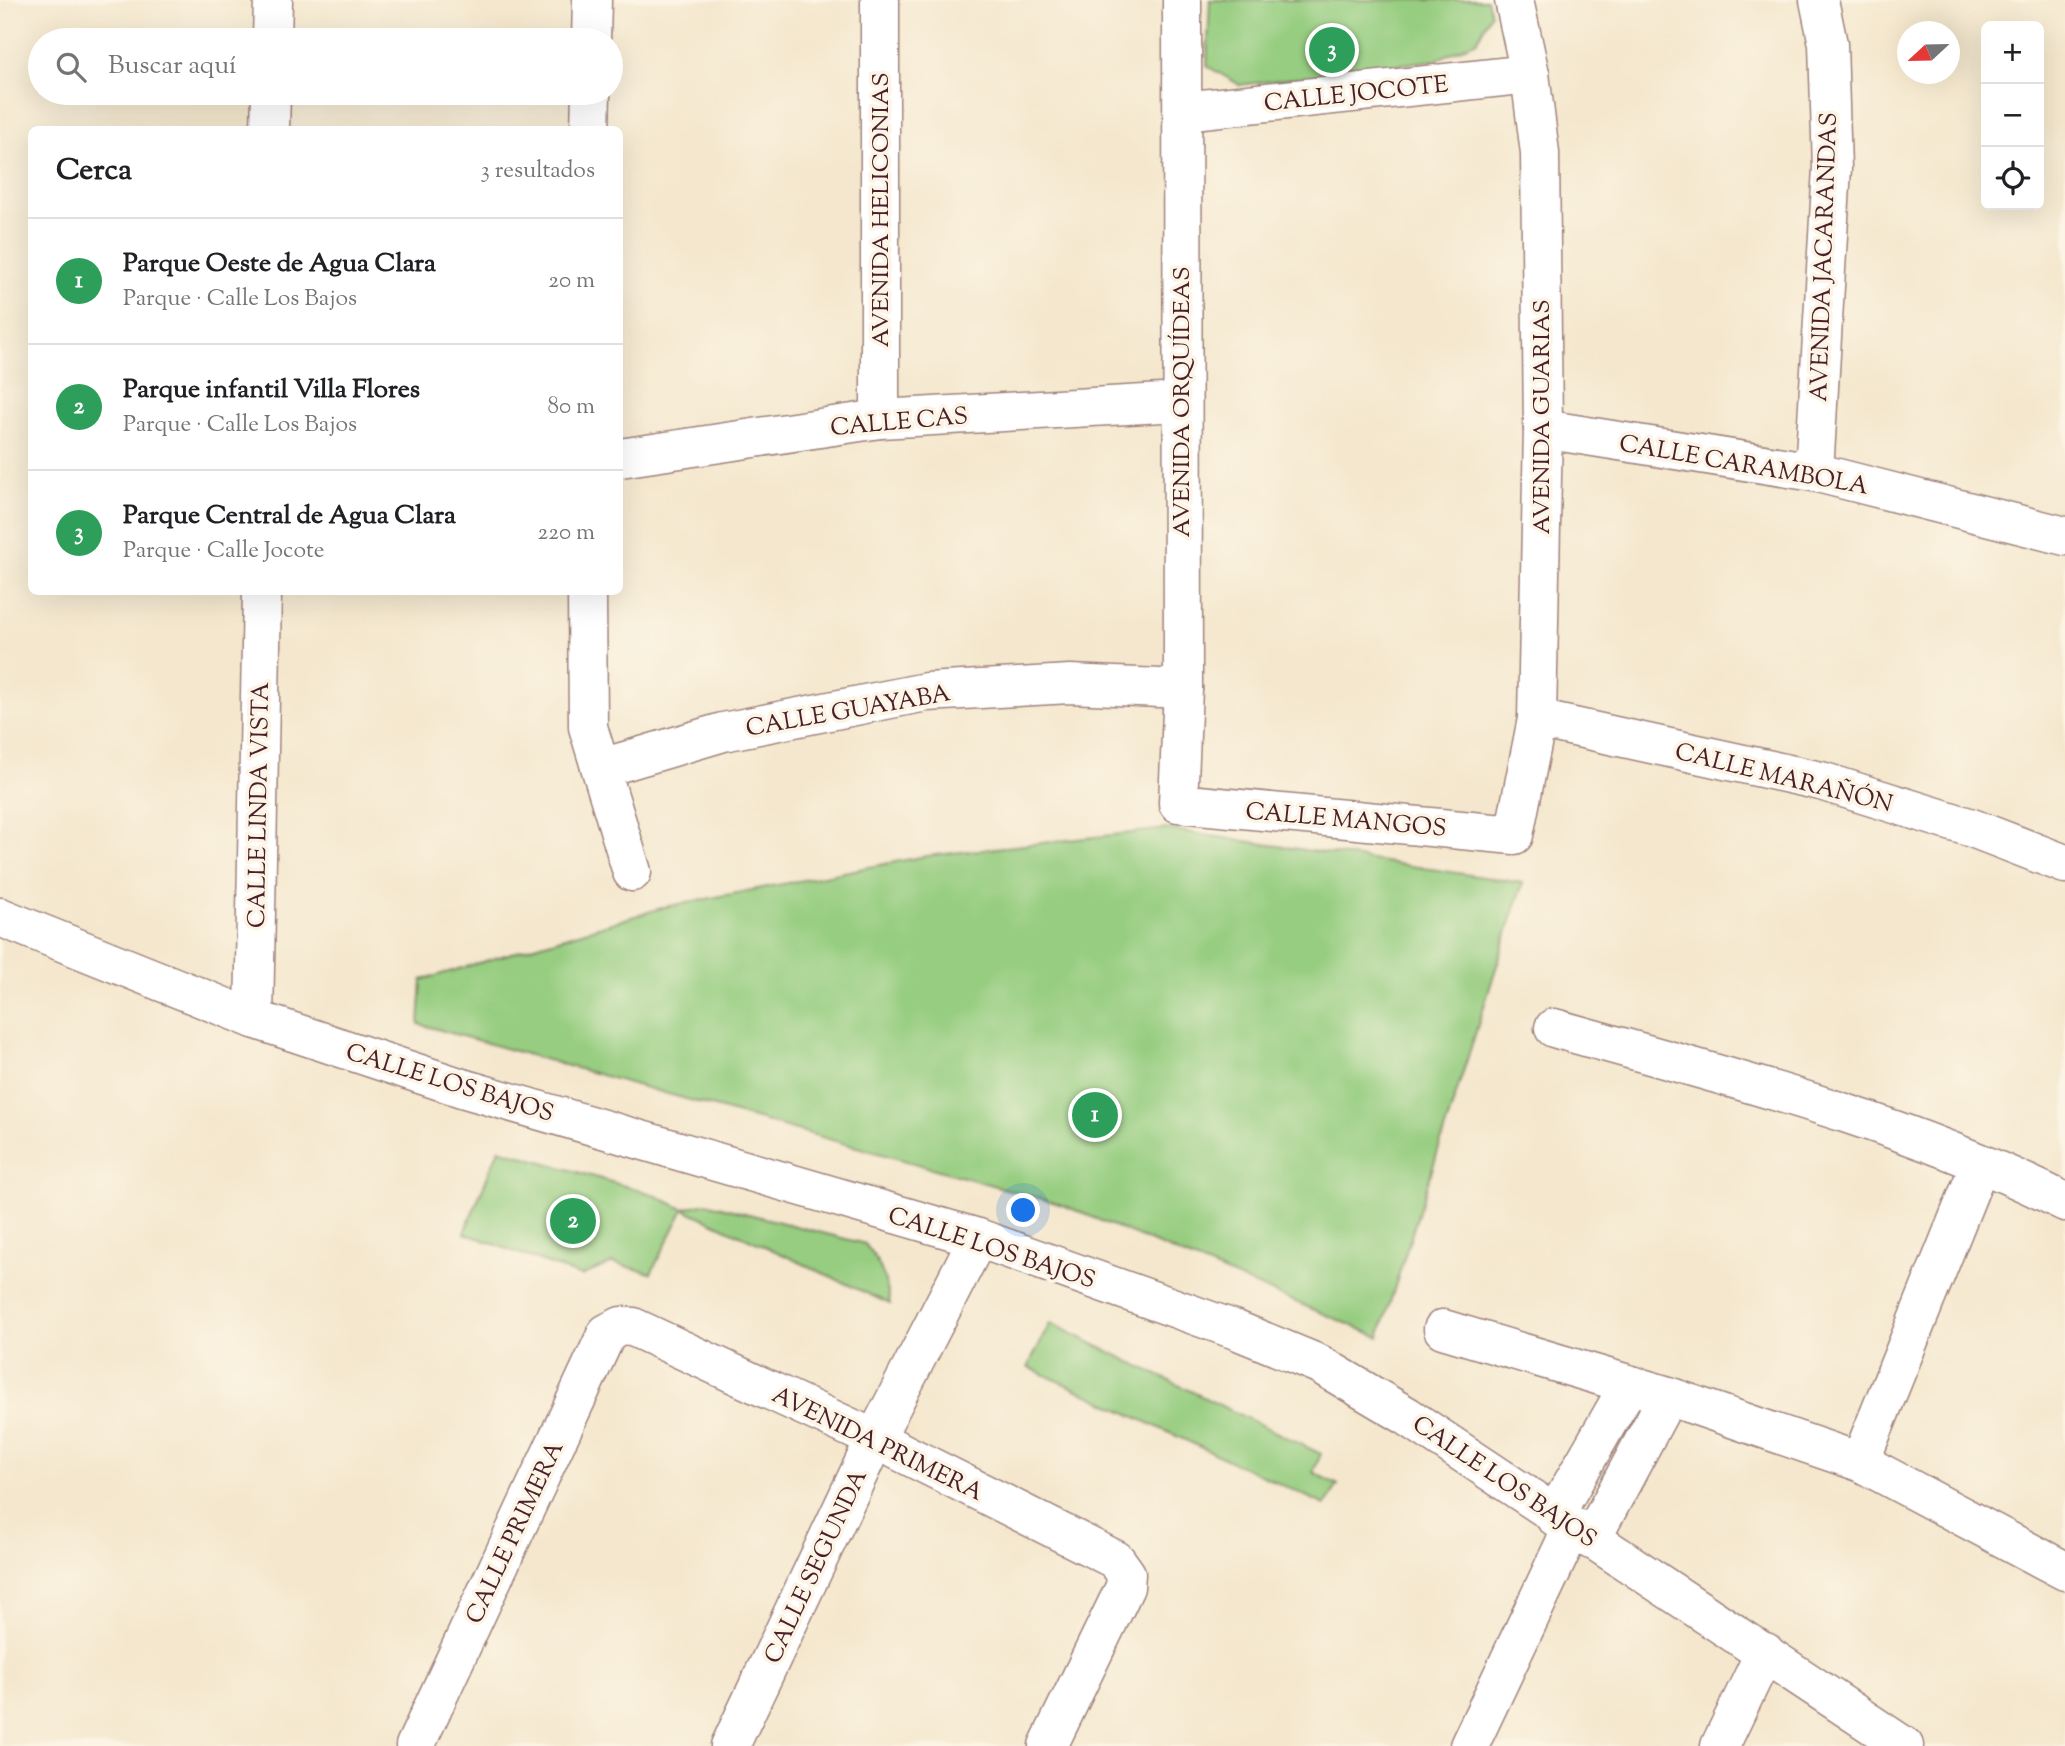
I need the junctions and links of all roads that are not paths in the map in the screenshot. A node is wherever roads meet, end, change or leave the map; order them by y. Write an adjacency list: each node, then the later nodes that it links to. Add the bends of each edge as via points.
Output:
1 (273, 0): 7 (street)
2 (592, 0): 8 (street)
3 (880, 0): 16 (street, AVENIDA HELICONIAS)
4 (1182, 0): 12 (street, AVENIDA ORQUÍDEAS)
5 (1514, 0): 9 (street, AVENIDA GUARIAS)
6 (1819, 0): 19 (street, AVENIDA JACARANDAS, via 1828,44 1832,168)
7 (272, 28)
8 (591, 28)
9 (1530, 74): 12 (street, CALLE JOCOTE); 17 (street, AVENIDA GUARIAS, via 1540,153)
10 (271, 105): 13 (street)
11 (591, 105): 14 (street)
12 (1183, 111): 15 (street, AVENIDA ORQUÍDEAS)
13 (270, 126)
14 (590, 126)
15 (1180, 402): 16 (street, CALLE CAS); 23 (street, AVENIDA ORQUÍDEAS)
16 (880, 419): 18 (street, CALLE CAS)
17 (1543, 429): 19 (street, CALLE CARAMBOLA); 24 (street, AVENIDA GUARIAS)
18 (623, 458)
19 (1814, 472): 20 (street, CALLE CARAMBOLA)
20 (2065, 536)
21 (262, 595): 31 (street, CALLE LINDA VISTA)
22 (587, 595): 25 (street, via 588,727)
23 (1182, 689): 25 (street, CALLE GUAYABA, via 1070,684 926,692 723,732); 26 (street, AVENIDA ORQUÍDEAS)
24 (1537, 719): 27 (street, AVENIDA GUARIAS); 28 (street, CALLE MARAÑÓN, via 1821,781 1972,828)
25 (602, 768): 29 (street)
26 (1178, 803): 27 (street, CALLE MANGOS)
27 (1514, 835)
28 (2065, 864)
29 (632, 872)
30 (0, 917): 31 (street, CALLE LOS BAJOS)
31 (254, 1019): 35 (street, CALLE LOS BAJOS, via 462,1088)
32 (1554, 1028): 33 (street, via 1835,1108)
33 (1980, 1164): 34 (street); 41 (street)
34 (2065, 1202)
35 (978, 1238): 40 (street, CALLE SEGUNDA); 42 (street, CALLE LOS BAJOS, via 1319,1364 1407,1416)
36 (621, 1326): 40 (street, AVENIDA PRIMERA, via 633,1327); 45 (street, CALLE PRIMERA, via 607,1333)
37 (1443, 1329): 38 (street)
38 (1629, 1385): 39 (street); 42 (street)
39 (1668, 1396): 41 (street); 42 (street)
40 (875, 1439): 46 (street, CALLE SEGUNDA); 47 (street, AVENIDA PRIMERA, via 1116,1560 1126,1574 1125,1587)
41 (1860, 1462): 43 (street)
42 (1572, 1528): 44 (street, CALLE LOS BAJOS); 48 (street)
43 (2065, 1572)
44 (1765, 1652): 49 (street); 50 (street, CALLE LOS BAJOS)
45 (415, 1746)
46 (730, 1746)
47 (1048, 1746)
48 (1469, 1746)
49 (1720, 1746)
50 (1904, 1746)

